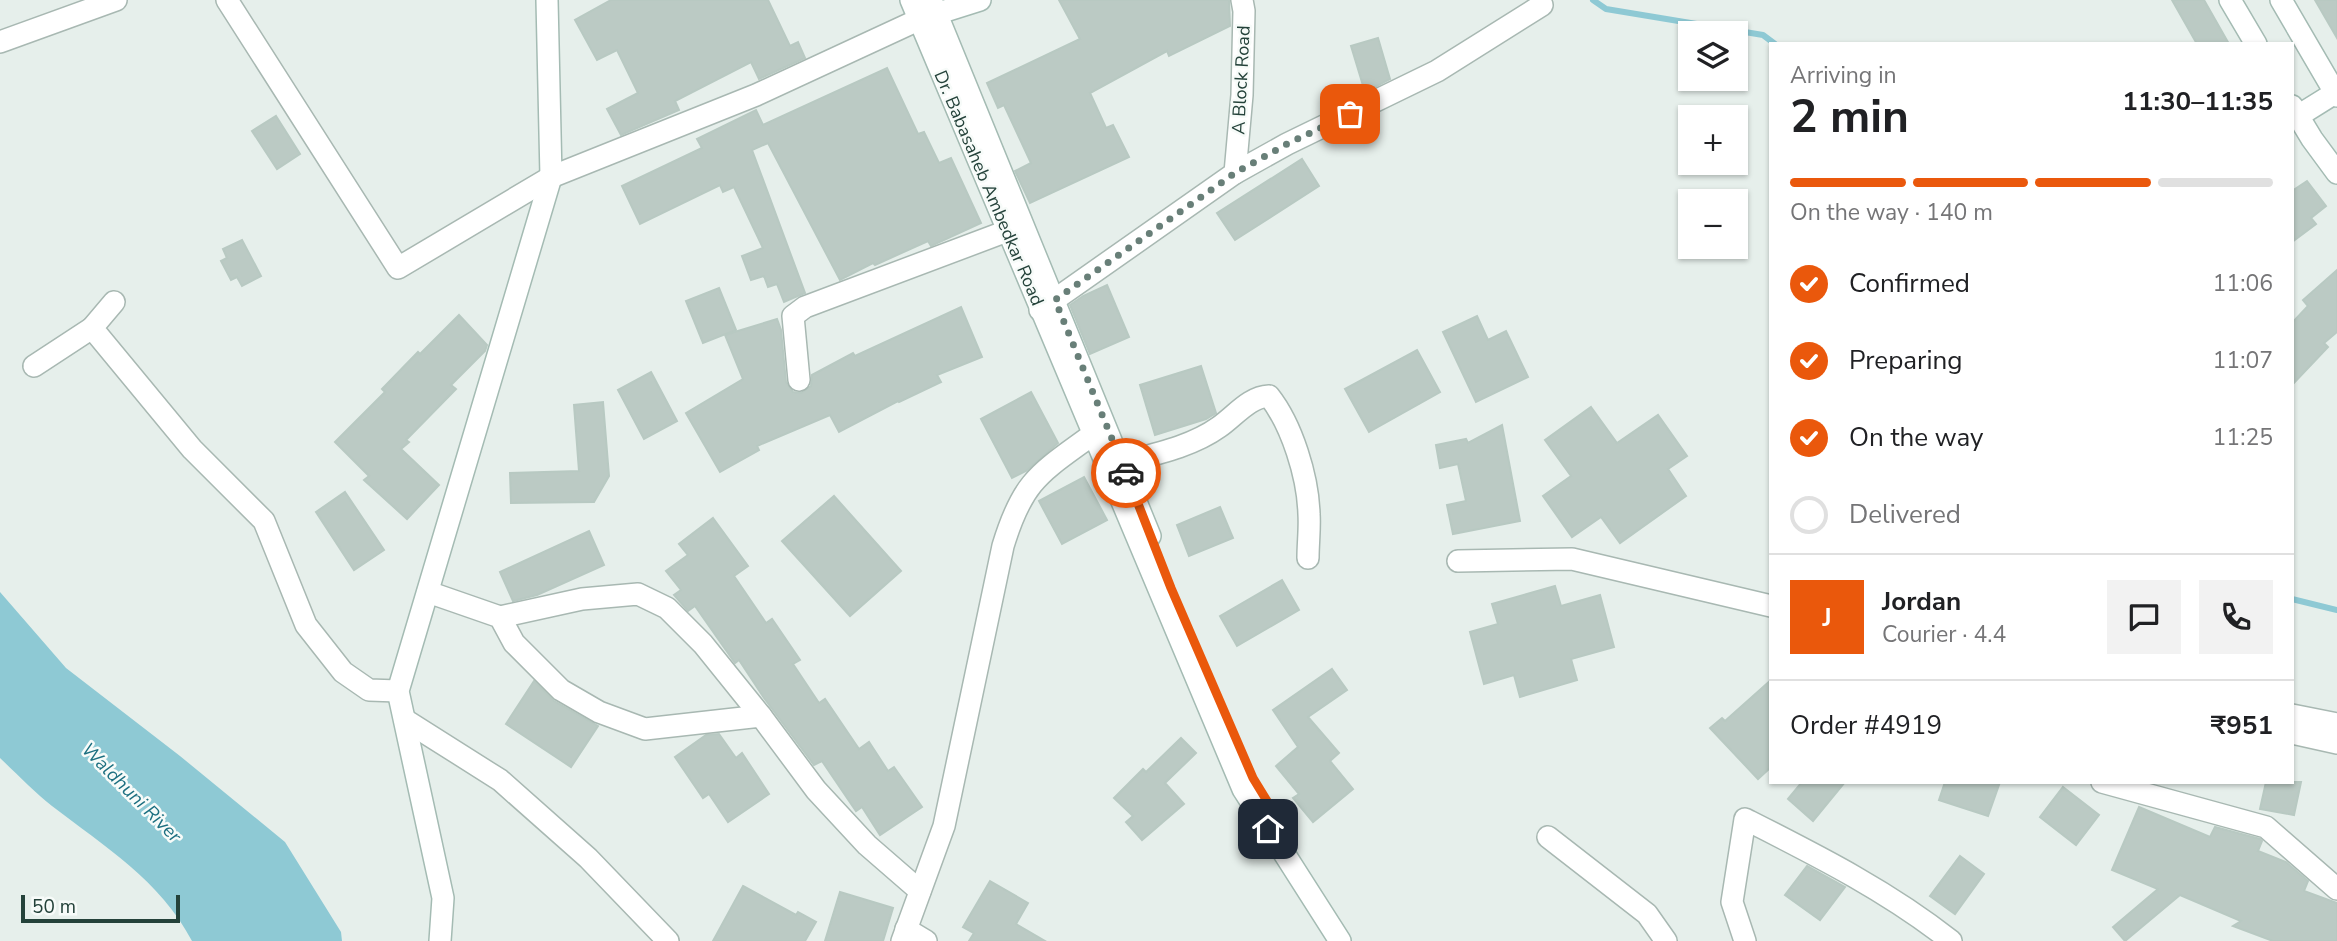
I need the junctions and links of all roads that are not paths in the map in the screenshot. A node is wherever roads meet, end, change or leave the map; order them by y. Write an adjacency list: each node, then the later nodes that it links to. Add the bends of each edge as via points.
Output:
1 (116, 0): 10 (street)
2 (227, 0): 17 (street, via 398,268)
3 (547, 0): 17 (street)
4 (981, 0): 9 (street)
5 (1242, 0): 15 (street, A Block Road, via 1242,95)
6 (2230, 0): 11 (street)
7 (2281, 0): 12 (street)
8 (1542, 5): 15 (street, via 1437,71)
9 (924, 9): 17 (street, via 756,95); 18 (street, Dr. Babasaheb Ambedkar Road); 20 (street, Dr. Babasaheb Ambedkar Road)
10 (0, 42)
11 (2255, 42)
12 (2301, 54): 13 (street)
13 (2336, 95): 14 (street)
14 (2295, 111): 16 (street)
15 (1235, 173): 20 (street)
16 (2337, 173)
17 (551, 177): 28 (street)
18 (1007, 231): 20 (street, Dr. Babasaheb Ambedkar Road); 23 (street, via 805,307 793,316)
19 (114, 302): 21 (street)
20 (1048, 305): 24 (street, Dr. Babasaheb Ambedkar Road); 25 (street, Dr. Babasaheb Ambedkar Road)
21 (92, 328): 22 (street); 31 (street, via 192,449 264,521 306,625 343,672 369,690)
22 (34, 366)
23 (799, 380)
24 (1092, 435): 25 (street, Dr. Babasaheb Ambedkar Road); 42 (street, via 1039,474 1012,517 944,826)
25 (1114, 464): 26 (street, via 1189,443 1217,429 1256,397 1269,396 1281,411 1303,473 1309,513); 40 (street, Dr. Babasaheb Ambedkar Road, via 1194,656 1243,789)
26 (1308, 558)
27 (1458, 561): 29 (street, via 1572,559)
28 (428, 592): 30 (street); 31 (street)
29 (1769, 607)
30 (500, 617): 33 (street, via 514,643 561,690 599,712 645,729); 33 (street, via 582,599 638,594 667,608 703,644)
31 (398, 691): 34 (street)
32 (2294, 715): 35 (street)
33 (761, 716): 42 (street, via 816,790 867,845)
34 (405, 720): 44 (street, via 443,898); 45 (street, via 500,780 589,858)
35 (2337, 724)
36 (2294, 733): 37 (street)
37 (2337, 743)
38 (2109, 784): 41 (street, via 2266,827)
39 (1548, 837): 49 (street, via 1647,914)
40 (1286, 846): 47 (street, Dr. Babasaheb Ambedkar Road); 48 (street, Dr. Babasaheb Ambedkar Road)
41 (2337, 890)
42 (920, 891): 43 (street)
43 (904, 935): 46 (street)
44 (440, 941)
45 (668, 941)
46 (926, 941)
47 (1340, 941)
48 (1357, 941)
49 (1666, 941)
50 (1745, 941): 51 (street, via 1732,902 1745,819 1833,863)
51 (1951, 941)

